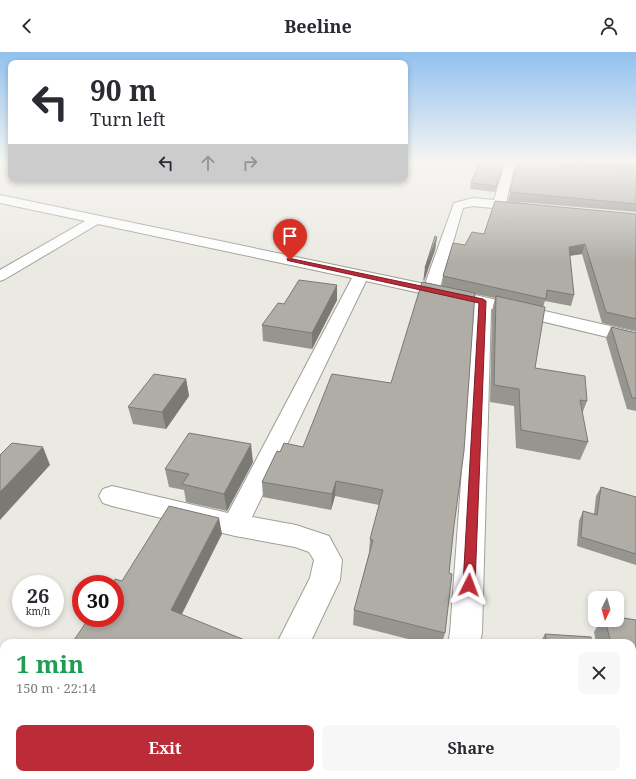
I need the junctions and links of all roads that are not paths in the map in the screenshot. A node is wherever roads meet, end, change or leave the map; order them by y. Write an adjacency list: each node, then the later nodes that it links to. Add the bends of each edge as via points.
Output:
1 (501, 195): 3 (street)
2 (0, 199): 5 (street)
3 (499, 204): 4 (street); 8 (street, via 473,202 458,206)
4 (537, 208)
5 (97, 219): 6 (street); 7 (street)
6 (361, 275): 8 (street); 12 (street)
7 (0, 276)
8 (431, 290): 9 (street)
9 (483, 301): 10 (street); 14 (street)
10 (636, 338)
11 (112, 496): 12 (street)
12 (235, 525): 13 (street, via 296,536 319,544 328,560 325,580)
13 (295, 639)
14 (465, 639)

